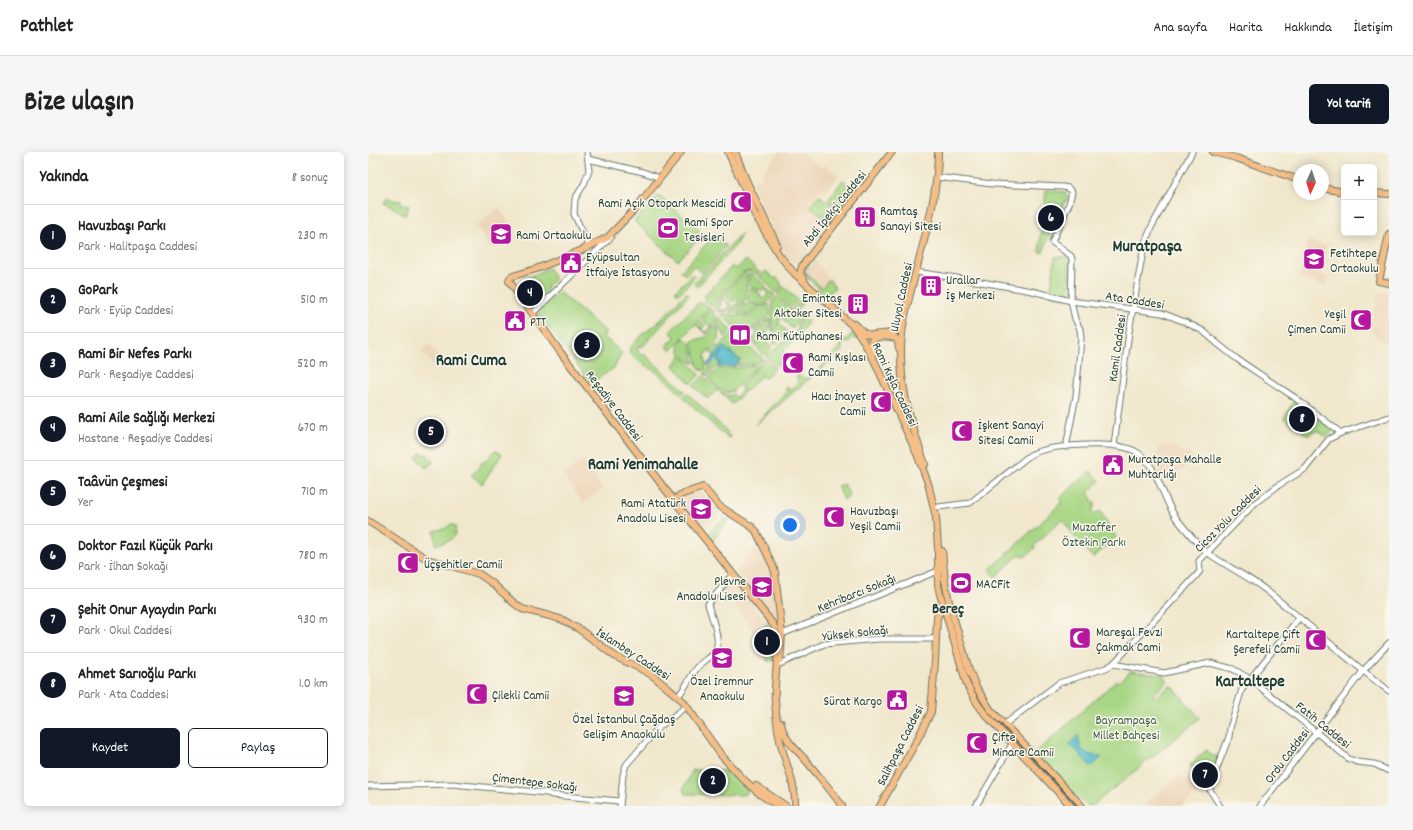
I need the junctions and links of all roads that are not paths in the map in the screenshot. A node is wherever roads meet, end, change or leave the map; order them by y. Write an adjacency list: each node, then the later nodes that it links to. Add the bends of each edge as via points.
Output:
1 (587, 152): 11 (street)
2 (682, 152): 12 (main road)
3 (728, 152): 15 (main road, Rami Kışla Caddesi)
4 (735, 152): 15 (main road, Rami Kışla Caddesi)
5 (892, 152): 23 (main road, Abdi İpekçi Caddesi)
6 (938, 152): 13 (main road, Uluyol Caddesi)
7 (1192, 152): 28 (street, Kamil Caddesi, via 1144,245)
8 (1213, 152): 10 (main road)
9 (1222, 152): 10 (main road)
10 (1236, 158): 14 (main road)
11 (588, 159): 12 (street); 22 (street, via 587,178 575,199 575,216)
12 (660, 178): 20 (main road)
13 (936, 178): 24 (main road, Uluyol Caddesi); 27 (street, via 1068,188 1072,192 1070,204 1052,242 1072,259)
14 (1293, 178)
15 (745, 182): 23 (main road, Rami Kışla Caddesi, via 788,262 797,267); 26 (main road, Rami Kışla Caddesi, via 754,213 779,255 794,273)
16 (1329, 189): 17 (main road)
17 (1341, 191)
18 (1377, 193): 19 (main road)
19 (1389, 194)
20 (619, 227): 22 (main road); 29 (street)
21 (1389, 234): 25 (main road, via 1379,281)
22 (588, 246): 29 (main road, Reşadiye Caddesi, via 510,278 509,281)
23 (807, 259): 26 (main road, via 800,274)
24 (916, 272): 27 (street, Ata Caddesi); 31 (main road, Uluyol Caddesi)
25 (1389, 283)
26 (819, 295): 30 (main road, Rami Kışla Caddesi)
27 (1071, 301): 28 (street, Ata Caddesi); 41 (street, via 1081,338 1076,396)
28 (1133, 309): 39 (street, Ata Caddesi, via 1167,314 1203,331 1222,348); 40 (street, Kamil Caddesi)
29 (533, 312): 42 (main road, Reşadiye Caddesi)
30 (839, 313): 31 (main road, via 851,320 864,333 871,335 896,332); 33 (main road, Rami Kışla Caddesi, via 857,331)
31 (904, 318): 32 (main road, Uluyol Caddesi)
32 (902, 360): 33 (main road, via 897,339 883,337 871,342); 35 (main road, Uluyol Caddesi)
33 (875, 362): 34 (main road, Rami Kışla Caddesi)
34 (889, 393): 35 (main road, via 897,400); 38 (main road, Rami Kışla Caddesi)
35 (904, 394): 36 (main road, Uluyol Caddesi)
36 (907, 408): 38 (main road, via 900,407); 45 (main road, Uluyol Caddesi)
37 (1389, 417): 39 (street, Cicoz Yolu Caddesi)
38 (900, 418): 48 (main road, Rami Kışla Caddesi, via 923,468 932,498 937,529)
39 (1341, 432): 47 (street, Cicoz Yolu Caddesi, via 1329,439 1305,469 1263,496)
40 (1114, 446): 41 (street); 47 (street, via 1135,451 1148,463 1170,509)
41 (1066, 447): 45 (street, via 1033,453 970,503)
42 (644, 459): 43 (main road, Reşadiye Caddesi, via 672,492); 44 (main road, Reşadiye Caddesi)
43 (680, 495): 44 (main road); 54 (main road, via 703,487 719,506 756,531 775,570)
44 (674, 501): 49 (main road, Reşadiye Caddesi)
45 (938, 507): 50 (main road, via 945,581)
46 (368, 521): 65 (main road, İslambey Caddesi, via 427,559 473,571 486,578 522,610 556,618 579,629 616,657 652,675)
47 (1207, 552): 53 (street, via 1255,582); 61 (street, Cicoz Yolu Caddesi, via 1199,561 1200,571 1196,576)
48 (938, 572): 51 (main road, Rami Kışla Caddesi, via 938,585); 57 (street, Kehribarcı Sokağı)
49 (733, 574): 56 (main road, Reşadiye Caddesi); 65 (street, via 708,604 715,630 716,649 698,667)
50 (950, 604): 51 (main road); 67 (main road, via 970,673)
51 (944, 608): 52 (main road, Rami Kışla Caddesi); 55 (main road, Salihpaşa Caddesi)
52 (947, 618): 55 (main road, via 941,618); 66 (main road, Rami Kışla Caddesi, via 965,680)
53 (1298, 618): 62 (street); 63 (street)
54 (780, 622): 56 (main road); 57 (main road)
55 (937, 622): 58 (main road, Salihpaşa Caddesi)
56 (773, 624): 57 (main road, Reşadiye Caddesi)
57 (779, 635): 60 (main road); 77 (main road, via 775,705 782,750 793,788)
58 (936, 638): 60 (street, Yüksek Sokağı, via 878,639 824,644); 82 (main road, Salihpaşa Caddesi, via 931,712)
59 (1389, 643): 62 (street, Ordu Caddesi)
60 (780, 664): 72 (main road, via 779,699 782,727 786,738)
61 (1113, 664): 63 (street, Fatih Caddesi, via 1164,673 1210,663 1233,669); 69 (street, Cicoz Yolu Caddesi, via 1059,683)
62 (1363, 671): 64 (street); 70 (street, Ordu Caddesi)
63 (1250, 679): 70 (street, Fatih Caddesi); 86 (street, via 1242,689 1229,737 1210,786)
64 (1389, 691)
65 (678, 696): 68 (main road, İslambey Caddesi)
66 (974, 698): 67 (main road, via 982,706); 71 (main road, Rami Kışla Caddesi)
67 (987, 705): 69 (main road)
68 (687, 706): 75 (main road, İslambey Caddesi, via 720,752); 76 (street, via 659,727 626,765)
69 (1005, 724): 85 (main road)
70 (1317, 733): 73 (street, Fatih Caddesi, via 1348,759 1374,764); 87 (street, Ordu Caddesi)
71 (1012, 744): 83 (street); 84 (main road, Rami Kışla Caddesi)
72 (808, 763): 80 (main road); 81 (main road, via 819,772)
73 (1389, 771)
74 (368, 786): 76 (street, Çimentepe Sokağı, via 448,784 504,788)
75 (761, 792): 78 (main road); 79 (main road)
76 (620, 803)
77 (794, 805)
78 (778, 806)
79 (786, 806)
80 (842, 806)
81 (845, 806)
82 (880, 806)
83 (976, 806)
84 (1071, 806)
85 (1082, 806)
86 (1220, 806)
87 (1260, 806)

